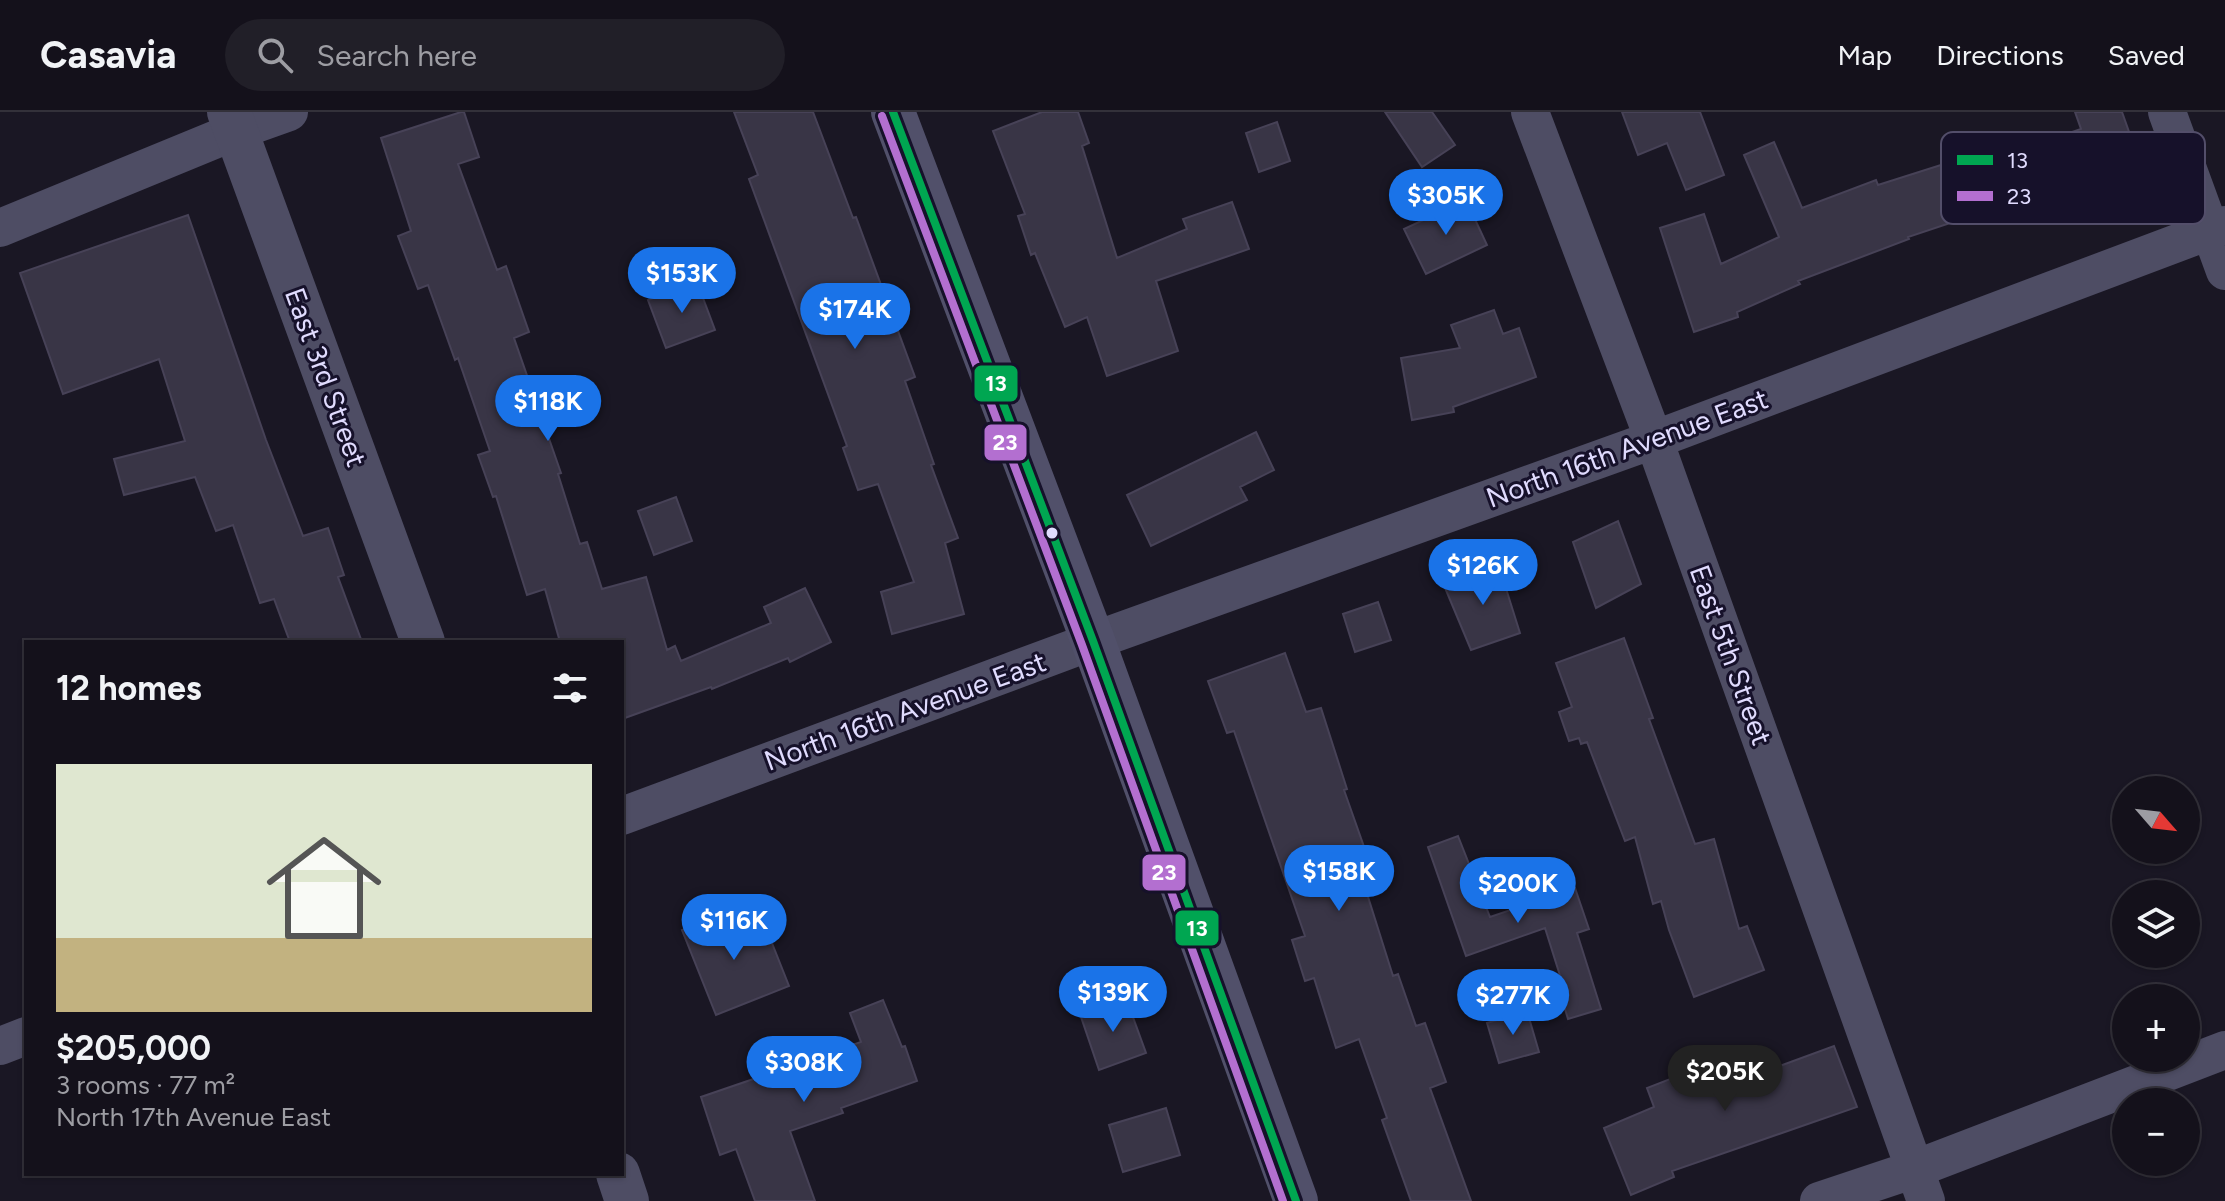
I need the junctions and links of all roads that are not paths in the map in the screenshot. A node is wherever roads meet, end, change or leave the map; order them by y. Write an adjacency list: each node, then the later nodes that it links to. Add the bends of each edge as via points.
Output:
1 (289, 112): 5 (street)
2 (893, 112): 13 (main road)
3 (1530, 112): 11 (street, East 5th Street)
4 (2167, 112): 6 (street)
5 (233, 121): 8 (street); 12 (street, East 3rd Street)
6 (2176, 132)
7 (2205, 200): 9 (street)
8 (0, 228)
9 (2217, 228): 10 (street); 11 (street, North 16th Avenue East)
10 (2225, 271)
11 (1654, 440): 13 (street, North 16th Avenue East); 19 (street, East 5th Street)
12 (422, 640)
13 (1093, 641): 14 (street, North 16th Avenue East); 21 (main road)
14 (624, 815)
15 (24, 1037): 16 (street)
16 (0, 1046)
17 (2225, 1050): 19 (street)
18 (619, 1176): 20 (street)
19 (1921, 1185): 22 (street)
20 (627, 1201)
21 (1296, 1201)
22 (1819, 1201)

